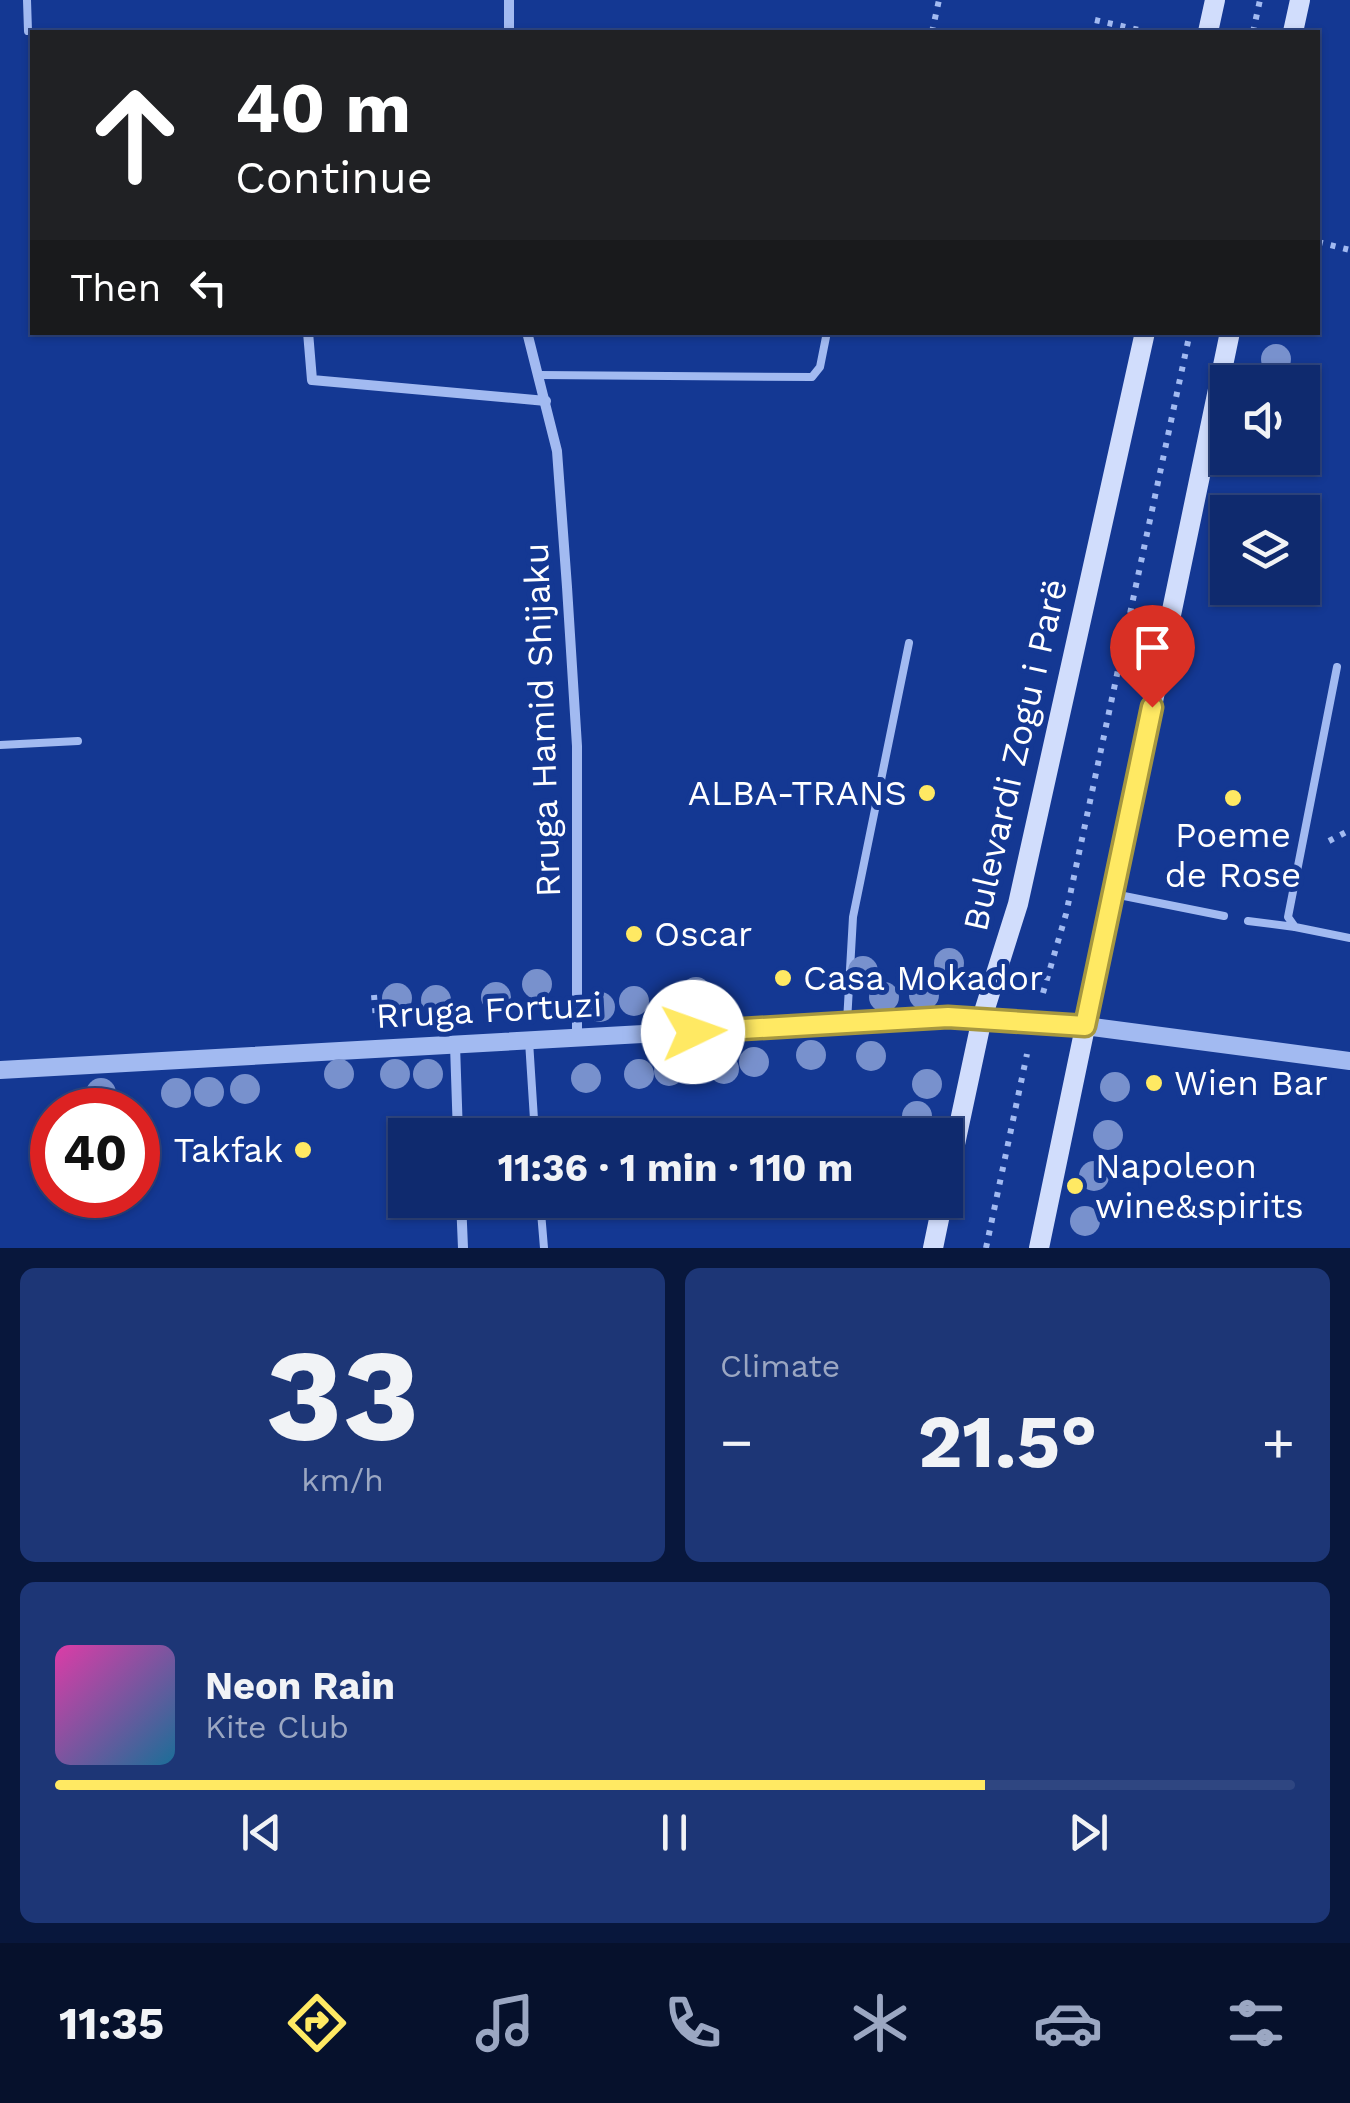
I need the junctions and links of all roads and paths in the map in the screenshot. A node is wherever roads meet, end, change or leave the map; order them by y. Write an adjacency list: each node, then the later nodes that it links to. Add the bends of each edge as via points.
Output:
1 (27, 0): 14 (lane)
2 (509, 0): 8 (street)
3 (939, 0): 9 (path)
4 (1215, 0): 11 (main road)
5 (1260, 0): 12 (path)
6 (1300, 0): 13 (main road)
7 (1095, 20): 10 (path)
8 (509, 30)
9 (932, 30)
10 (1139, 30)
11 (1208, 30)
12 (1254, 30)
13 (1294, 30)
14 (28, 31)
15 (1320, 242): 16 (path)
16 (1350, 250)
17 (308, 335): 24 (street, via 312,380)
18 (529, 335): 23 (street, Rruga Hamid Shijaku)
19 (825, 335): 23 (lane, via 812,377)
20 (1144, 335): 34 (main road, Bulevardi Zogu i Parë, via 1018,904)
21 (1189, 335): 35 (path, via 1066,914)
22 (1229, 335): 29 (main road)
23 (539, 375): 24 (street, Rruga Hamid Shijaku)
24 (546, 401): 38 (street, Rruga Hamid Shijaku, via 557,451 577,746)
25 (909, 643): 36 (lane, via 854,917)
26 (1337, 667): 32 (lane, via 1288,906)
27 (78, 741): 28 (lane)
28 (0, 745)
29 (1114, 894): 30 (lane); 37 (main road)
30 (1224, 916)
31 (1248, 921): 32 (lane)
32 (1295, 927): 33 (lane)
33 (1350, 938)
34 (982, 1018): 35 (street, Rruga Fortuzi); 36 (street, Rruga Fortuzi); 45 (main road, Bulevardi Zogu i Parë)
35 (1034, 1022): 37 (street, Rruga Fortuzi); 52 (path)
36 (847, 1024): 38 (street, Rruga Fortuzi)
37 (1085, 1026): 41 (street, Rruga Fortuzi); 53 (main road)
38 (576, 1038): 39 (street, Rruga Fortuzi)
39 (529, 1041): 40 (street, Rruga Fortuzi); 44 (lane)
40 (454, 1046): 42 (street, Rruga Fortuzi); 43 (street)
41 (1350, 1061)
42 (0, 1070)
43 (457, 1118)
44 (534, 1118)
45 (961, 1118)
46 (462, 1218): 49 (street)
47 (542, 1218): 50 (lane)
48 (939, 1218): 51 (main road)
49 (463, 1248)
50 (544, 1248)
51 (932, 1248)
52 (986, 1248)
53 (1039, 1248)

